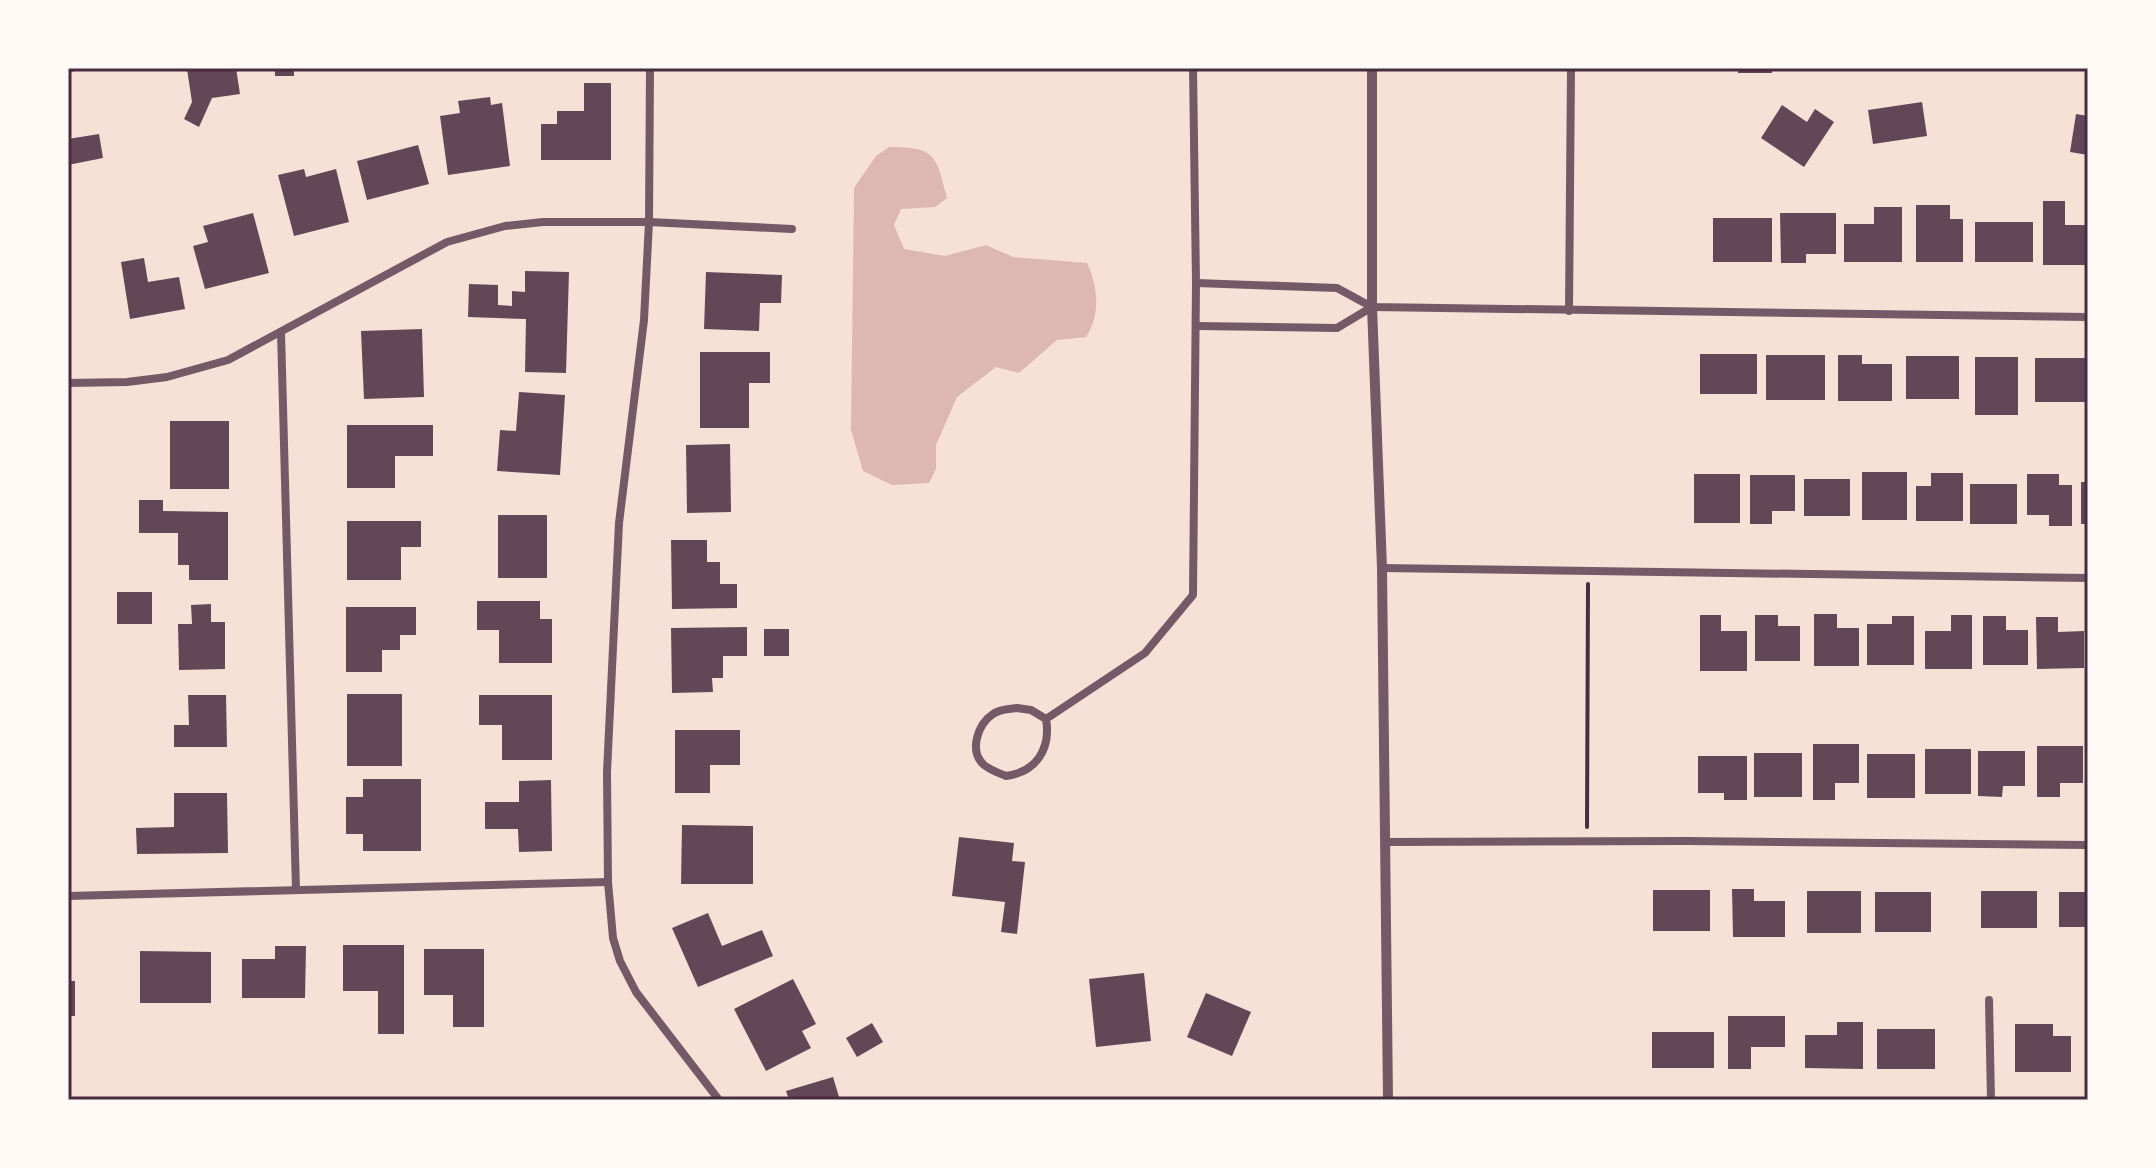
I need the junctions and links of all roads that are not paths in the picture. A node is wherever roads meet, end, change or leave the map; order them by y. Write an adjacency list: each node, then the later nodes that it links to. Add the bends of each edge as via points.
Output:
1 (650, 68): 5 (street)
2 (1193, 68): 7 (street)
3 (1372, 68): 8 (street)
4 (1571, 68): 9 (street)
5 (649, 222): 6 (street); 12 (street, via 543,222 447,242); 19 (street, via 644,320 619,523 607,772)
6 (792, 229)
7 (1196, 283): 8 (street, via 1337,288); 11 (street)
8 (1372, 307): 9 (street); 11 (street, via 1337,328); 14 (street)
9 (1569, 311): 10 (street)
10 (2088, 317)
11 (1196, 326): 16 (street, via 1193,595 1145,653)
12 (281, 332): 13 (street, via 228,360 167,377); 20 (street)
13 (68, 383)
14 (1382, 568): 15 (street); 17 (street)
15 (2088, 578)
16 (1046, 719): 16 (street, via 1017,708 992,714 976,741 982,764 1006,776 1027,770 1043,754)
17 (1385, 842): 18 (street); 24 (street)
18 (2088, 845)
19 (608, 882): 20 (street); 23 (street, via 620,961 636,992)
20 (296, 890): 21 (street)
21 (68, 896)
22 (1989, 1000): 25 (street)
23 (719, 1100)
24 (1388, 1100)
25 (1991, 1100)

